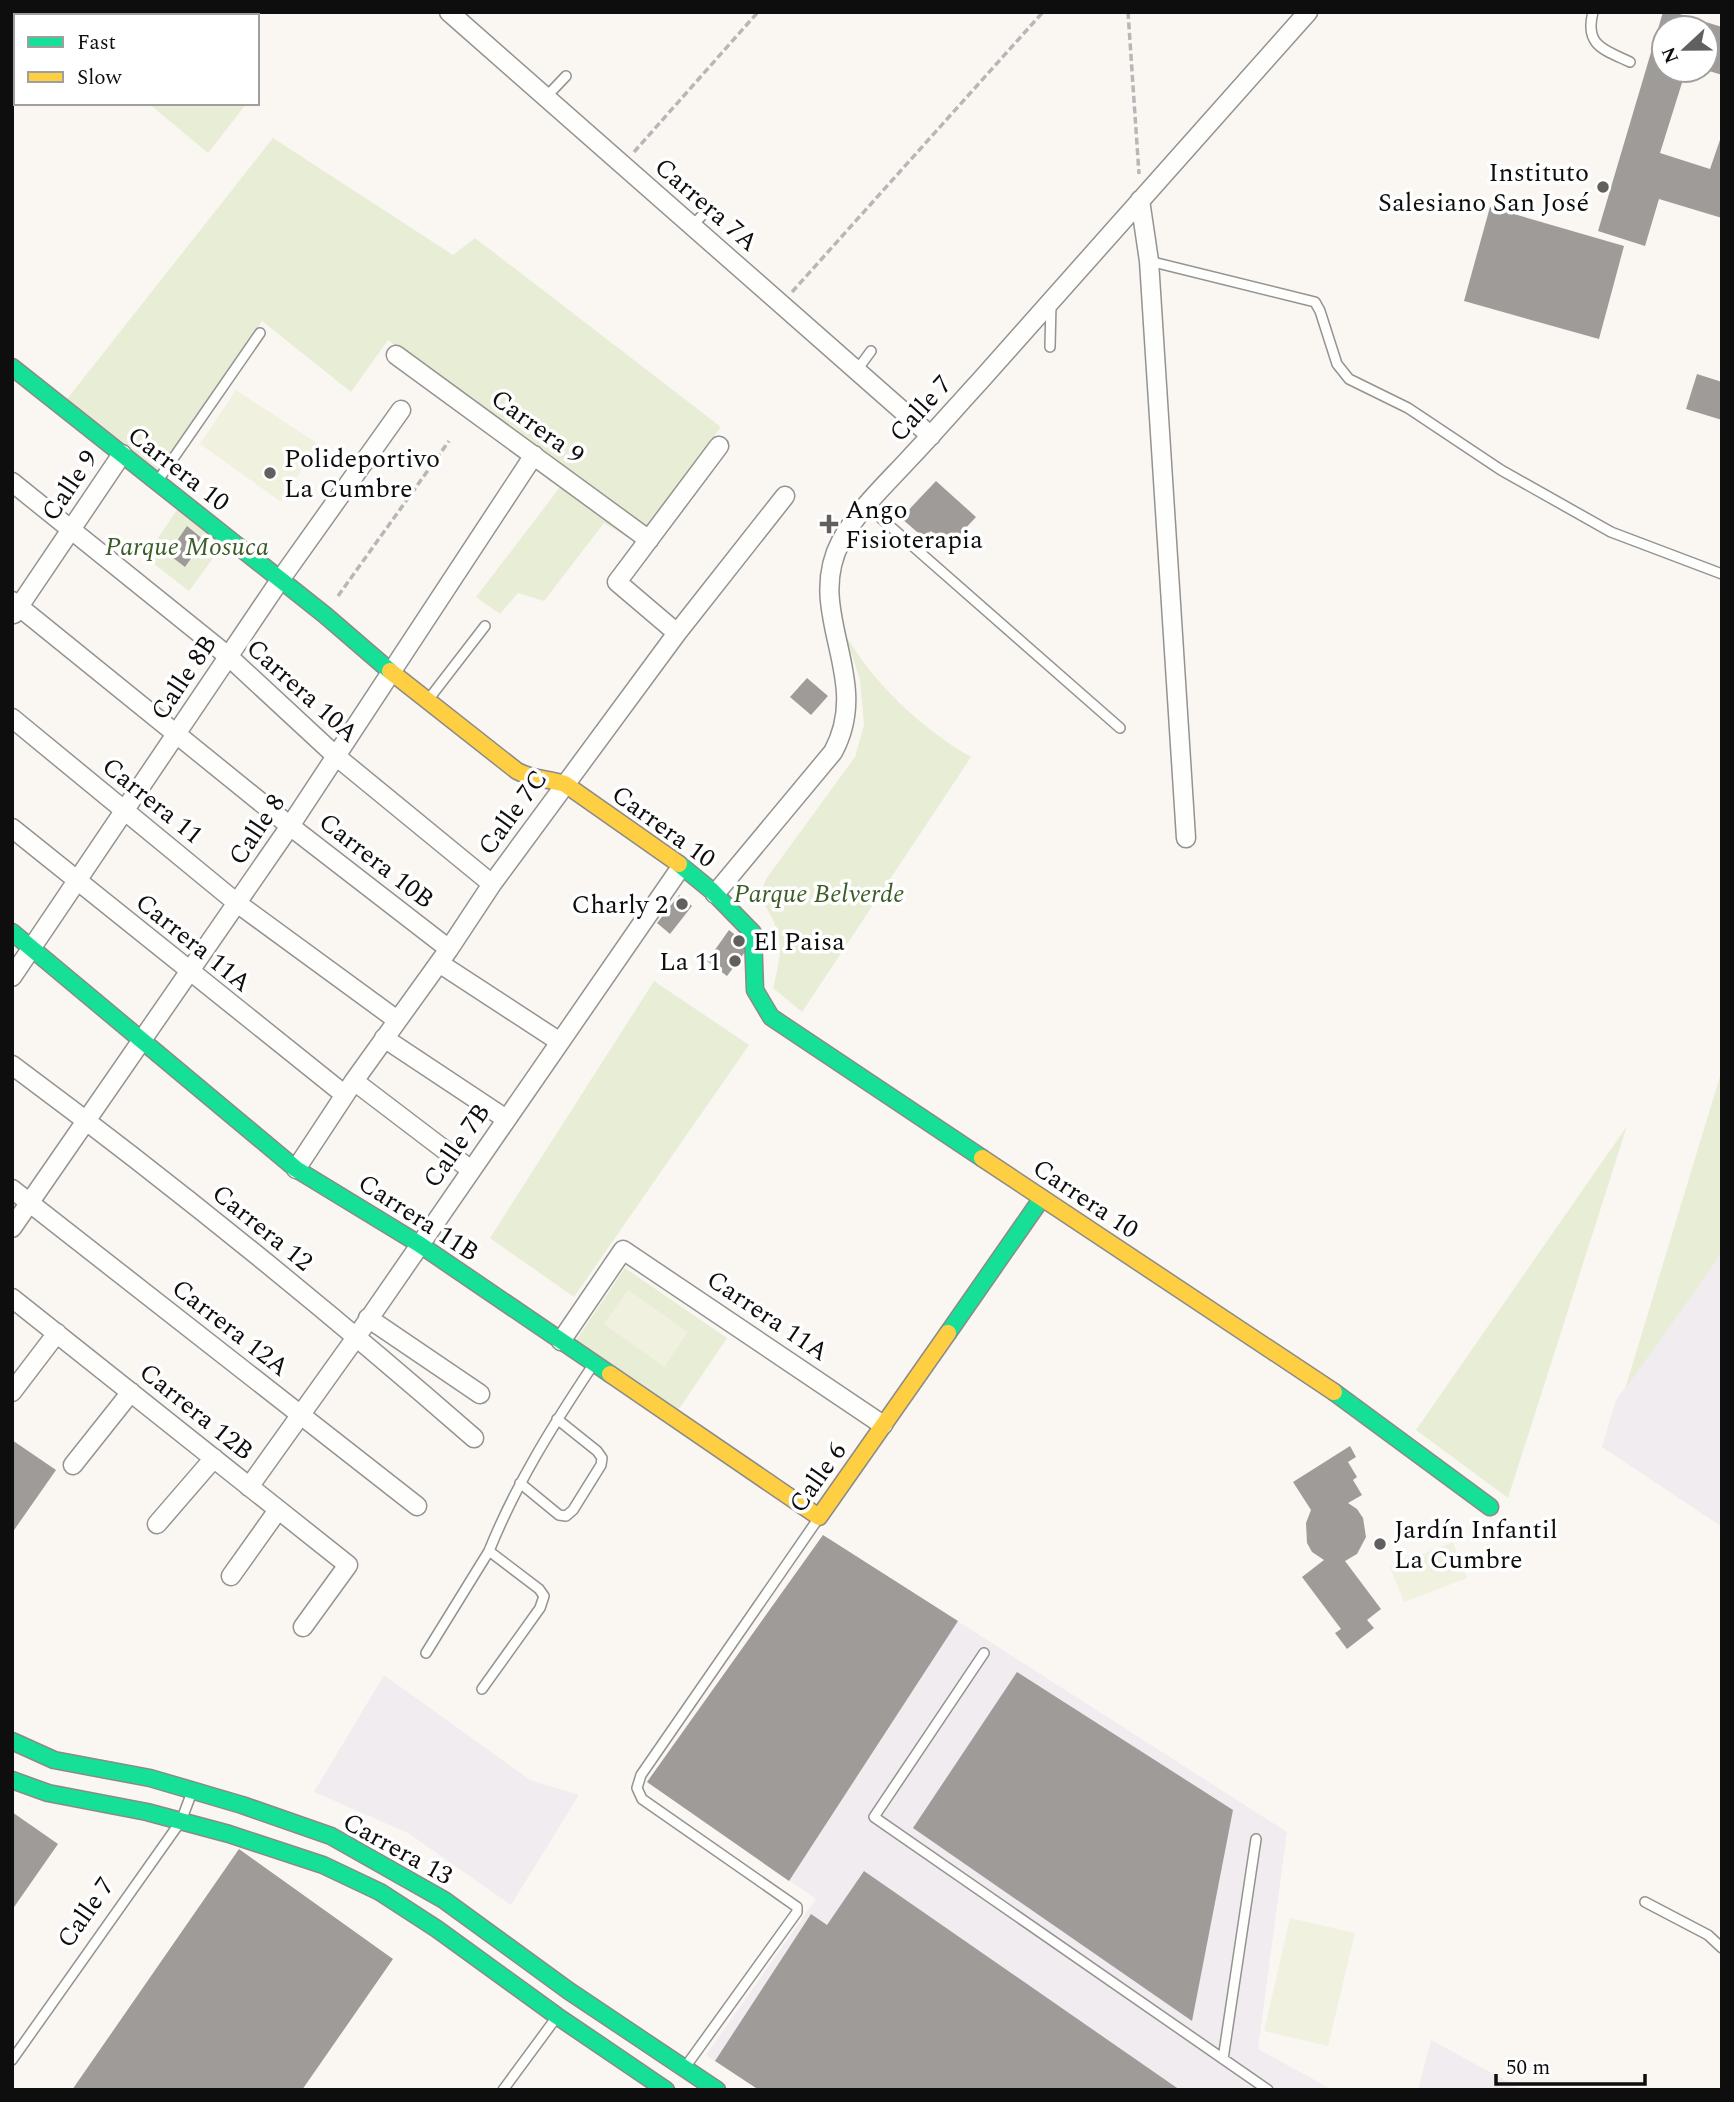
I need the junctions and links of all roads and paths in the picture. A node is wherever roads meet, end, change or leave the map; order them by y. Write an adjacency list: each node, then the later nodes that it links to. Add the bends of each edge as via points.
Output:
1 (449, 12): 9 (street, Carrera 7A)
2 (758, 12): 10 (path)
3 (1042, 12): 16 (path)
4 (1128, 12): 11 (path)
5 (1308, 12): 11 (street, Calle 7)
6 (1593, 12): 7 (lane, via 1592,38)
7 (1630, 62)
8 (566, 76): 9 (lane)
9 (546, 97): 10 (street, Carrera 7A)
10 (623, 165): 13 (street, Carrera 7A)
11 (1140, 200): 14 (street); 15 (street, Calle 7)
12 (710, 207): 13 (lane)
13 (692, 226): 16 (street, Carrera 7A)
14 (1149, 261): 35 (lane, via 1315,302 1337,364 1349,379 1409,408 1501,470 1611,531); 52 (street)
15 (1051, 302): 18 (lane); 24 (street, Calle 7)
16 (781, 305): 22 (street, Carrera 7A)
17 (260, 333): 29 (lane)
18 (1050, 346)
19 (871, 351): 22 (lane)
20 (396, 355): 28 (street, Carrera 9)
21 (12, 367): 27 (street, Carrera 10)
22 (857, 370): 24 (street, Carrera 7A)
23 (401, 410): 36 (street, Calle 8B)
24 (931, 436): 32 (street, Calle 7)
25 (449, 441): 38 (path)
26 (719, 446): 34 (street)
27 (122, 454): 29 (street, Carrera 10); 33 (street, Calle 9)
28 (534, 455): 34 (street, Carrera 9); 42 (street, Calle 8)
29 (158, 481): 36 (street, Carrera 10)
30 (12, 482): 33 (street, Carrera 10A)
31 (785, 496): 40 (street, Calle 7C)
32 (866, 505): 45 (lane); 56 (street, Calle 7, via 843,538 830,569 831,611 847,694 839,740)
33 (71, 529): 37 (street, Calle 9); 41 (street, Carrera 10A)
34 (649, 540): 40 (street, via 617,583)
35 (1722, 574)
36 (280, 580): 38 (street, Carrera 10); 41 (street, Calle 8B)
37 (14, 608): 46 (street, Carrera 10B)
38 (325, 615): 42 (street, Carrera 10)
39 (485, 626): 43 (lane)
40 (677, 633): 48 (street, Calle 7C)
41 (228, 656): 46 (street, Calle 8B); 47 (street, Carrera 10A)
42 (392, 673): 43 (street, Carrera 10); 47 (street, Calle 8)
43 (427, 701): 48 (street, Carrera 10, via 517,771 533,779)
44 (12, 718): 49 (street, Carrera 11)
45 (1120, 728)
46 (176, 734): 49 (street, Calle 8B); 50 (street, Carrera 10B)
47 (337, 757): 50 (street, Calle 8); 55 (street, Carrera 10A)
48 (565, 784): 53 (street, Carrera 10); 55 (street, Calle 7C)
49 (125, 810): 54 (street, Calle 8B); 57 (street, Carrera 11)
50 (290, 826): 57 (street, Calle 8); 60 (street, Carrera 10B)
51 (12, 828): 54 (street, Carrera 11A)
52 (1186, 838)
53 (681, 867): 56 (street, Carrera 10); 66 (street, Calle 7B)
54 (77, 880): 59 (street, Calle 8B); 61 (street, Carrera 11A)
55 (492, 884): 60 (street, Calle 7C)
56 (715, 894): 74 (street, Carrera 10, via 753,933 753,984 758,1001 771,1017)
57 (237, 903): 61 (street, Calle 8); 63 (street, Carrera 11)
58 (12, 932): 59 (street, Carrera 11B)
59 (32, 947): 62 (street, Calle 8B); 65 (street, Carrera 11B)
60 (444, 956): 63 (street, Calle 7C); 66 (street, Carrera 10B)
61 (189, 972): 65 (street, Calle 8); 68 (street, Carrera 11A)
62 (12, 977)
63 (397, 1020): 64 (street, Calle 7C)
64 (384, 1038): 68 (street, Calle 7C); 69 (street)
65 (143, 1039): 70 (street, Calle 8); 71 (street, Carrera 11B)
66 (560, 1042): 69 (street, Calle 7B)
67 (12, 1065): 70 (street, Carrera 12)
68 (349, 1088): 71 (street, Calle 7C); 72 (street, Carrera 11A)
69 (506, 1119): 72 (street, Calle 7B)
70 (88, 1121): 75 (street, Calle 8); 81 (street, Carrera 12)
71 (296, 1169): 77 (street, Carrera 11B)
72 (471, 1170): 77 (street, Calle 7B)
73 (12, 1189): 75 (street, Carrera 12A)
74 (1042, 1198): 89 (street, Calle 6); 96 (street, Carrera 10, via 1351,1403)
75 (30, 1202): 76 (street, Calle 8); 87 (street, Carrera 12A)
76 (12, 1228)
77 (419, 1244): 79 (street, Calle 7B); 82 (street, Carrera 11B)
78 (12, 1298): 80 (street, Carrera 12B)
79 (368, 1318): 81 (street, Calle 7B); 86 (street)
80 (57, 1333): 84 (street); 85 (street, Carrera 12B)
81 (357, 1336): 87 (street, Calle 7B); 90 (street, Carrera 12)
82 (561, 1341): 83 (street, Carrera 11B); 89 (street, Carrera 11A, via 623,1250)
83 (594, 1364): 88 (lane); 98 (street, Carrera 11B)
84 (12, 1392)
85 (131, 1392): 91 (street, Carrera 12B); 92 (street)
86 (480, 1394)
87 (300, 1415): 94 (street, Calle 7B); 95 (street, Carrera 12A)
88 (557, 1419): 93 (lane); 93 (lane, via 597,1451 601,1465 566,1516)
89 (883, 1425): 98 (street, Calle 6)
90 (474, 1438)
91 (214, 1458): 94 (street, Carrera 12B); 99 (street)
92 (73, 1465)
93 (520, 1483): 100 (lane)
94 (249, 1487): 97 (street, Carrera 12B)
95 (417, 1506)
96 (1490, 1507)
97 (278, 1510): 101 (street); 102 (street, Carrera 12B, via 348,1565)
98 (819, 1517): 116 (lane, Calle 6, via 641,1774 637,1788 642,1800 797,1907)
99 (157, 1524)
100 (489, 1551): 103 (lane); 105 (lane, via 544,1596)
101 (231, 1576)
102 (303, 1627)
103 (426, 1653)
104 (984, 1653): 114 (lane, via 874,1817)
105 (482, 1689)
106 (12, 1741): 108 (street, Carrera 13, via 54,1759)
107 (12, 1780): 109 (street, Carrera 13, via 48,1793)
108 (193, 1791): 109 (lane, Calle 7); 116 (street, Carrera 13, via 331,1836 444,1900 569,1991)
109 (181, 1821): 113 (street, Carrera 13, via 323,1865 380,1892); 115 (lane, Calle 7)
110 (1256, 1839): 114 (lane)
111 (1646, 1902): 112 (lane, via 1708,1935)
112 (1722, 1948)
113 (557, 2016): 117 (lane); 118 (street, Carrera 13)
114 (1223, 2059): 120 (lane)
115 (12, 2060)
116 (685, 2067): 119 (street, Carrera 13)
117 (503, 2090)
118 (666, 2090)
119 (717, 2090)
120 (1268, 2090)

